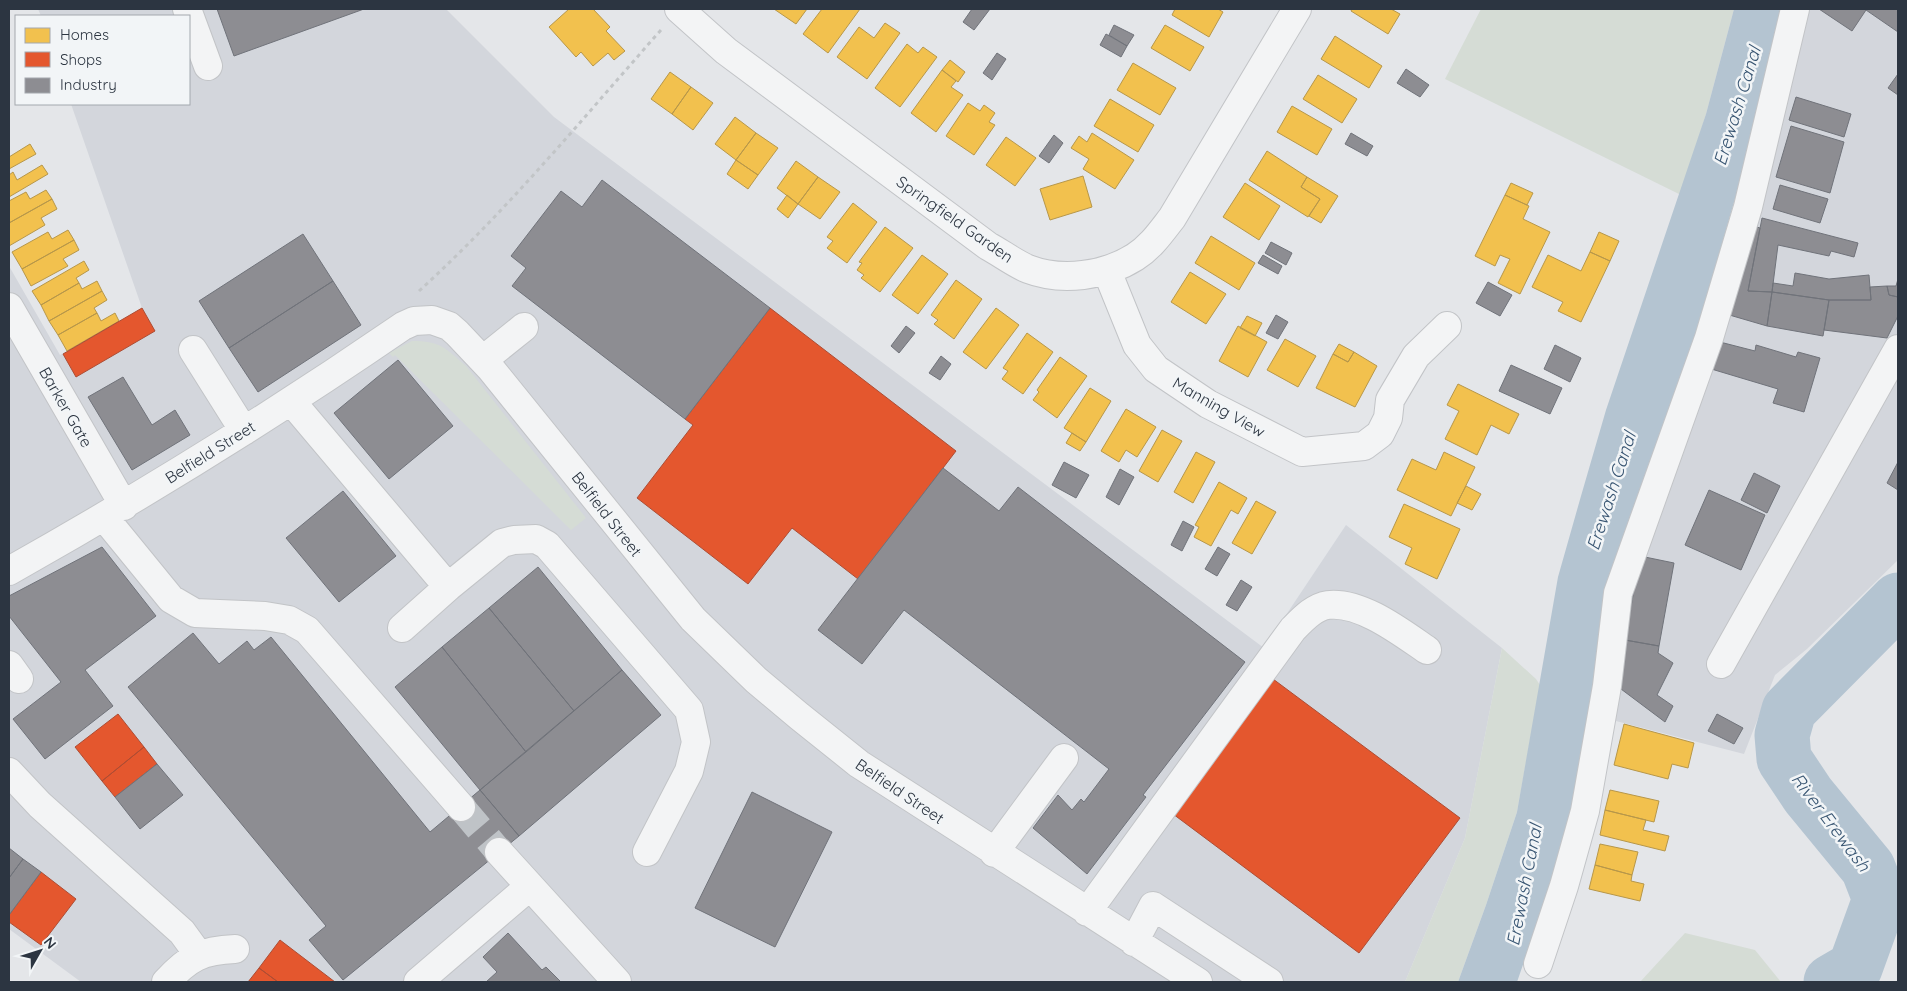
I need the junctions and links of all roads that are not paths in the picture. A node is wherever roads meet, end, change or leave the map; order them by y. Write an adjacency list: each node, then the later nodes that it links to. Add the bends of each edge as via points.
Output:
1 (1298, 9): 6 (street, Springfield Garden, via 1172,218 1136,257)
2 (1795, 9): 32 (street, via 1748,207 1709,338 1618,592 1607,686 1585,811)
3 (673, 16): 6 (street, Springfield Garden, via 726,51 988,246 1044,274 1079,276)
4 (190, 17): 5 (street)
5 (208, 66)
6 (1107, 271): 8 (street, Manning View, via 1137,344 1156,369 1208,404 1302,452 1364,446 1380,434 1388,418 1390,400 1416,356)
7 (11, 315): 15 (street, Barker Gate)
8 (1447, 326)
9 (524, 328): 12 (street)
10 (1898, 349): 20 (street)
11 (193, 350): 14 (street)
12 (483, 360): 13 (street, Belfield Street, via 449,326 432,320 414,321); 26 (street, Belfield Street, via 681,605 756,680 859,764)
13 (291, 401): 14 (street, Belfield Street); 17 (street)
14 (244, 431): 15 (street, Belfield Street)
15 (114, 512): 16 (street, Belfield Street); 23 (street, Barker Gate, via 171,599 195,614 265,616 289,620 307,630)
16 (9, 571)
17 (448, 587): 18 (street); 25 (street, via 502,544 536,539 547,545 689,710 696,742 689,771)
18 (402, 628)
19 (1427, 650): 28 (street, via 1384,622 1346,607 1328,606 1308,615 1293,629)
20 (1721, 664)
21 (1064, 758): 26 (street)
22 (9, 772): 31 (street, via 40,806 182,932)
23 (461, 807)
24 (499, 852): 27 (street)
25 (647, 852)
26 (994, 853): 28 (street, Belfield Street)
27 (530, 886): 34 (street); 35 (street)
28 (1087, 912): 29 (street, Belfield Street)
29 (1134, 942): 36 (street, Belfield Street); 37 (street, via 1153,906)
30 (235, 949): 31 (street)
31 (198, 954): 33 (street)
32 (1538, 964)
33 (166, 982)
34 (418, 982)
35 (617, 982)
36 (1198, 982)
37 (1269, 982)

